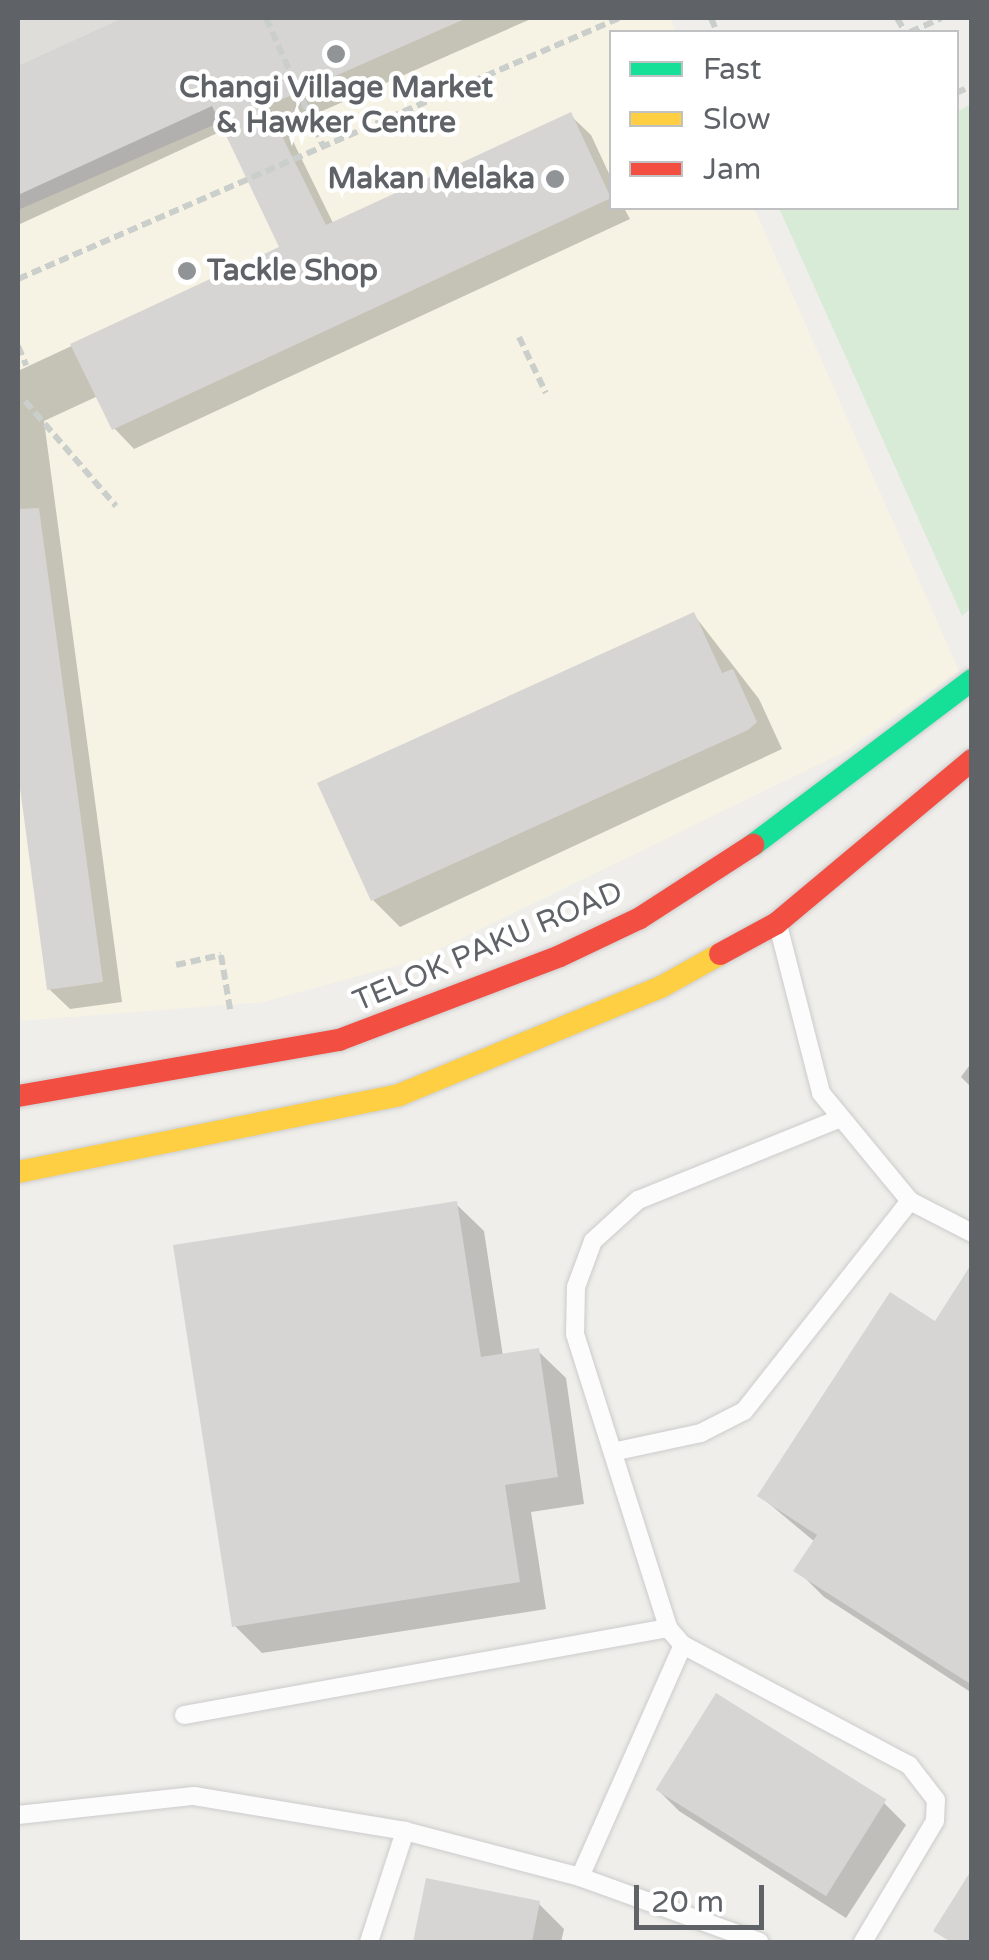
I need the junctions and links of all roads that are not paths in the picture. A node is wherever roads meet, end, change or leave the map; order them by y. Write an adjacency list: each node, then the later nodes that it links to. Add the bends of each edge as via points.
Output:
1 (972, 680): 4 (main road, TELOK PAKU ROAD, via 778,828 640,918 560,956 339,1040)
2 (972, 760): 3 (main road)
3 (777, 923): 5 (lane, via 821,1093); 6 (main road, via 661,987 399,1095)
4 (18, 1096)
5 (842, 1118): 7 (lane); 9 (lane, via 638,1200 593,1240 576,1286 575,1334)
6 (18, 1172)
7 (910, 1201): 8 (lane); 9 (lane, via 744,1411 701,1433)
8 (972, 1233)
9 (617, 1451): 10 (lane)
10 (668, 1628): 11 (lane); 12 (lane)
11 (684, 1644): 15 (lane); 18 (lane, via 909,1764 936,1800 935,1821)
12 (184, 1714)
13 (18, 1814): 14 (lane, via 194,1796)
14 (405, 1831): 15 (lane); 16 (lane)
15 (580, 1877): 17 (lane)
16 (369, 1942)
17 (760, 1942)
18 (863, 1942)

